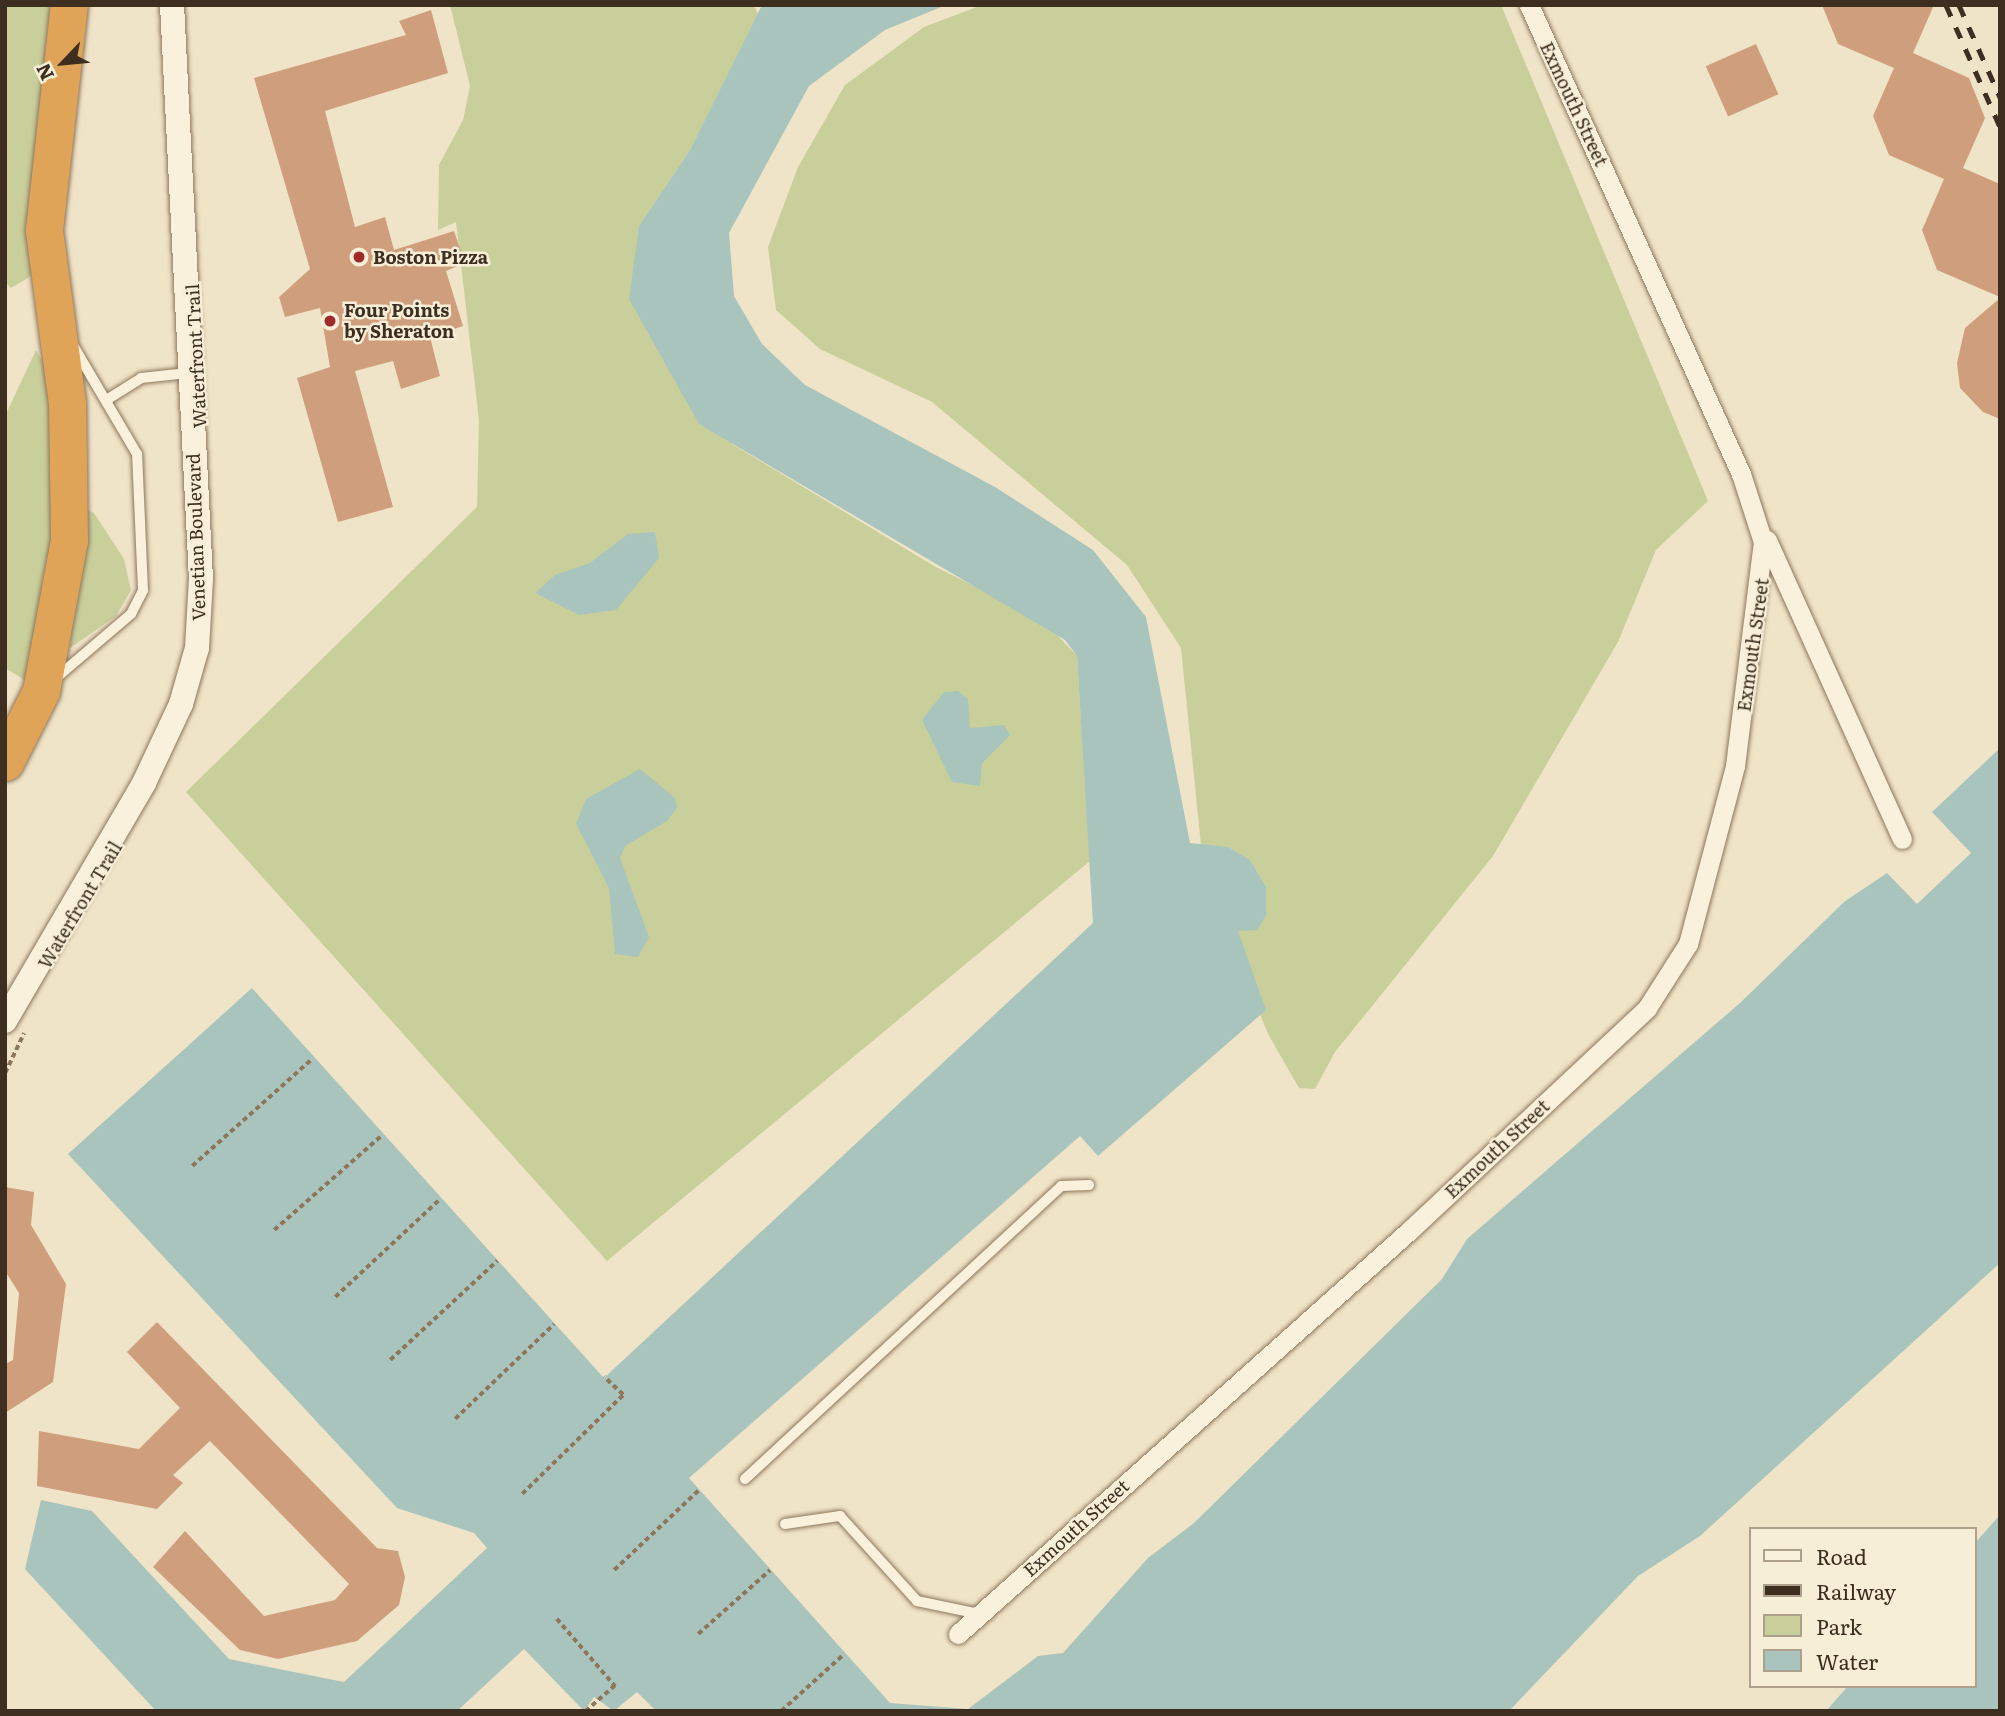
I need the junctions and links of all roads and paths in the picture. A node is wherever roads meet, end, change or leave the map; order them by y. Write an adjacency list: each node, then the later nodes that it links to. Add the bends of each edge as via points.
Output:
1 (69, 5): 4 (highway, via 46,182)
2 (172, 5): 5 (street, Venetian Boulevard)
3 (1529, 5): 7 (street, Exmouth Street)
4 (51, 285): 6 (lane, via 71,342); 8 (highway, via 67,403 69,540 54,640)
5 (191, 373): 6 (lane, via 141,378); 11 (street, Venetian Boulevard, via 201,579 190,679 144,783)
6 (108, 399): 8 (lane, via 137,454 143,590 131,614 77,657)
7 (1754, 510): 10 (street, Exmouth Street); 31 (street, Exmouth Street, via 1764,575 1735,766 1688,944 1661,992 1410,1230)
8 (33, 709): 9 (highway)
9 (5, 762)
10 (1902, 839)
11 (16, 1023): 13 (path)
12 (312, 1059): 15 (path)
13 (5, 1073)
14 (382, 1135): 18 (path)
15 (192, 1166)
16 (1089, 1185): 25 (lane, via 1061,1186)
17 (439, 1200): 20 (path)
18 (274, 1230)
19 (497, 1261): 22 (path)
20 (335, 1297)
21 (554, 1324): 24 (path)
22 (390, 1360)
23 (604, 1377): 27 (path, via 623,1395)
24 (455, 1419)
25 (745, 1479)
26 (699, 1490): 29 (path)
27 (522, 1494)
28 (785, 1524): 31 (lane, via 840,1516 917,1601)
29 (614, 1570)
30 (770, 1570): 33 (path)
31 (981, 1614): 34 (street, Exmouth Street)
32 (558, 1619): 36 (path, via 615,1686)
33 (698, 1634)
34 (958, 1634)
35 (845, 1654): 37 (path)
36 (586, 1711)
37 (781, 1711)

